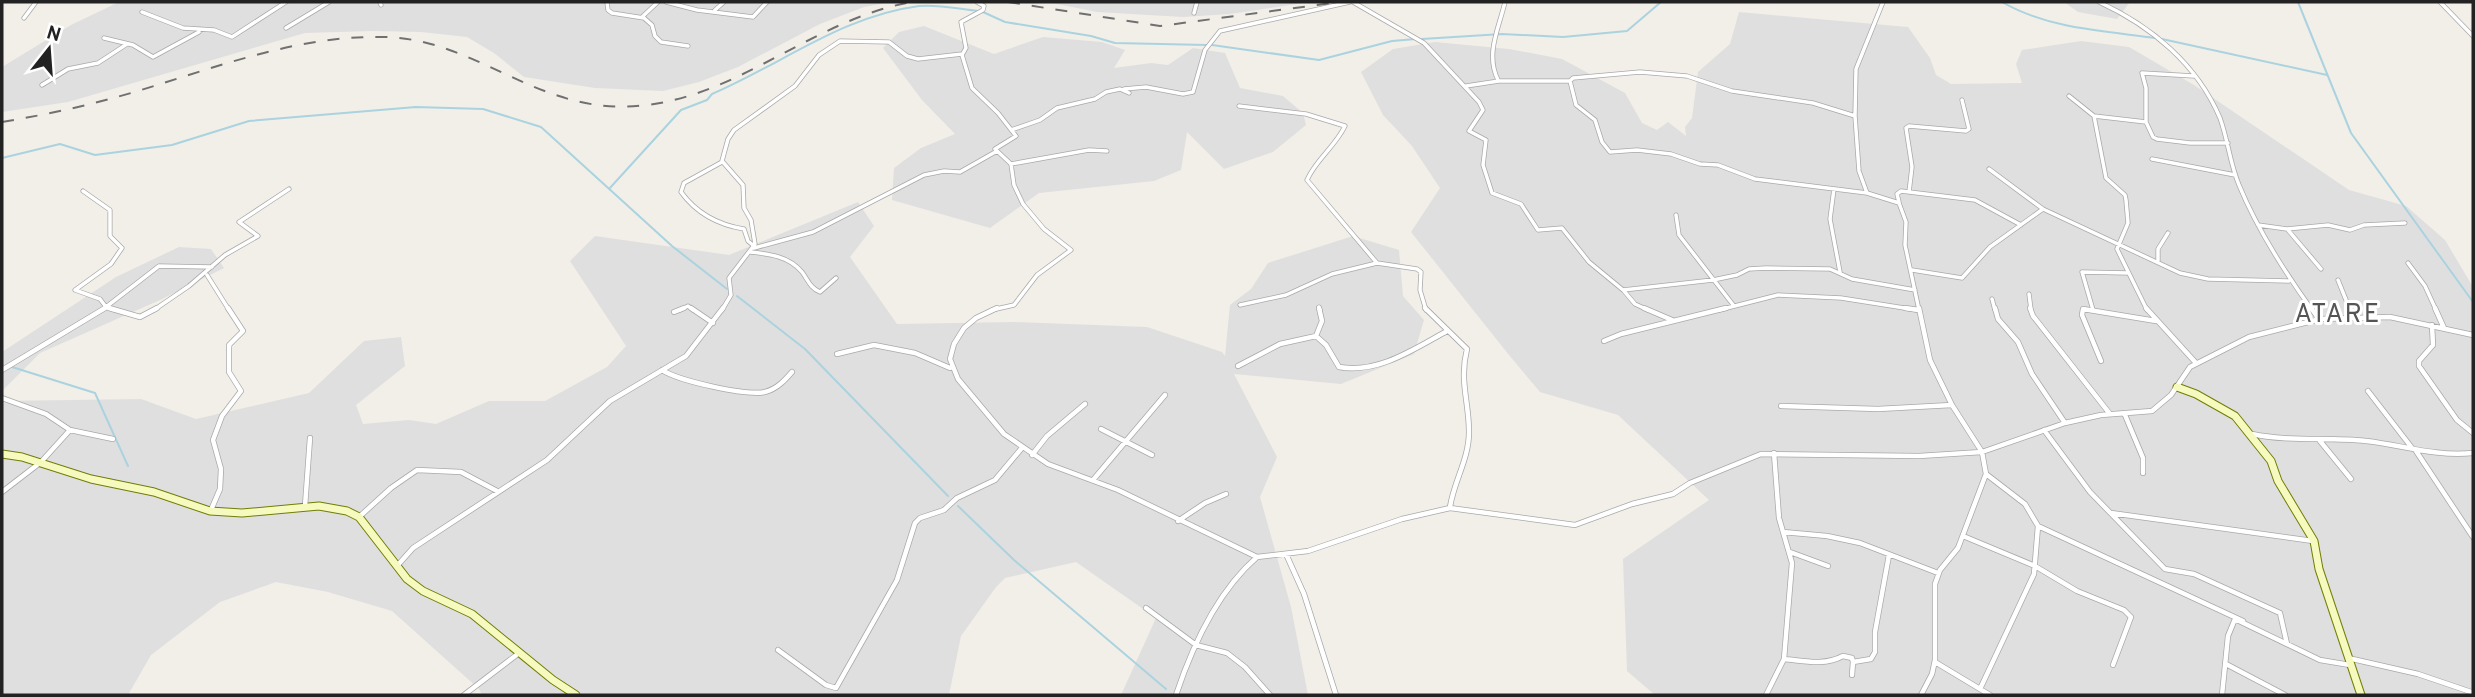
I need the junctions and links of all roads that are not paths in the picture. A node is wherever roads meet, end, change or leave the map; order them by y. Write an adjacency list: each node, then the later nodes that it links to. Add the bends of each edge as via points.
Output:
1 (36, 2): 20 (street)
2 (286, 2): 22 (street, via 232,37)
3 (329, 2): 21 (street)
4 (607, 2): 19 (street, via 612,13)
5 (658, 2): 19 (street)
6 (666, 2): 16 (street)
7 (724, 2): 16 (street)
8 (767, 2): 16 (street, via 753,17)
9 (977, 2): 27 (street, via 983,10 961,22 966,48)
10 (1197, 2): 18 (street)
11 (1352, 2): 32 (street, via 1417,37); 33 (street, via 1220,31 1205,50 1193,92)
12 (1505, 2): 29 (street, via 1492,69)
13 (1883, 2): 38 (street, via 1858,56)
14 (2099, 2): 28 (street, via 2157,37)
15 (2440, 2): 23 (street)
16 (714, 11)
17 (142, 12): 22 (street, via 183,28)
18 (1194, 13)
19 (642, 17): 26 (street, via 652,24 654,36 661,42)
20 (24, 18)
21 (286, 28)
22 (203, 30): 25 (street, via 153,57)
23 (2473, 36)
24 (104, 38): 25 (street)
25 (128, 43): 31 (street, via 97,63 68,69)
26 (688, 46)
27 (962, 54): 41 (street, via 972,88); 46 (street, via 919,60 889,42 840,41 819,55 795,86 734,130)
28 (2194, 76): 40 (street, via 2142,74); 42 (street, via 2214,105)
29 (1499, 81): 30 (street); 32 (street)
30 (1570, 81): 38 (street, via 1640,72 1687,76 1732,91 1813,103); 51 (street, via 1576,105 1595,120 1610,152 1671,154 1755,179)
31 (42, 85)
32 (1466, 86): 78 (street, via 1483,110 1469,131 1486,140 1483,165 1492,193 1521,204 1538,230 1562,228 1573,246)
33 (1124, 89): 34 (street); 41 (street, via 1057,108)
34 (1129, 93)
35 (2069, 96): 39 (street)
36 (1962, 100): 53 (street, via 1966,131 1906,128 1912,167)
37 (1239, 106): 66 (street, via 1306,114 1345,126 1307,180)
38 (1854, 116): 54 (street, via 1859,171)
39 (2094, 117): 40 (street); 63 (street, via 2106,178 2126,200 2128,223)
40 (2146, 122): 42 (street, via 2157,139)
41 (1011, 131): 43 (street, via 1016,137 996,147)
42 (2228, 143): 49 (street)
43 (997, 151): 47 (street); 64 (street, via 960,172 924,175 813,232)
44 (1107, 151): 47 (street)
45 (2152, 159): 49 (street)
46 (722, 162): 64 (street, via 743,185 744,208 756,237); 64 (street, via 684,183 681,192 710,219 744,229)
47 (1011, 164): 104 (street, via 1023,204 1044,229 1071,250 1037,275 1014,305 1003,305 969,323 954,343)
48 (1989, 169): 56 (street)
49 (2236, 175): 60 (street)
50 (289, 189): 68 (street, via 239,222 258,236)
51 (1833, 189): 54 (street); 71 (street, via 1830,219)
52 (83, 191): 84 (street, via 110,210 110,236 122,248 111,264 75,290 100,299)
53 (1909, 192): 55 (street, via 1898,192); 59 (street, via 1975,200)
54 (1867, 194): 55 (street)
55 (1899, 203): 70 (street)
56 (2043, 209): 59 (street); 63 (street)
57 (1676, 215): 75 (street, via 1679,235)
58 (2405, 223): 61 (street, via 2350,230 2328,225)
59 (2022, 225): 70 (street, via 1982,253 1976,267 1962,278)
60 (2258, 225): 61 (street); 77 (street)
61 (2287, 229): 69 (street)
62 (2168, 233): 65 (street, via 2158,249)
63 (2119, 244): 65 (street); 72 (street)
64 (752, 249): 74 (street, via 792,262 812,289 820,292); 93 (street, via 729,278 731,295)
65 (2158, 261): 77 (street, via 2193,277)
66 (1377, 263): 82 (street, via 1332,274 1286,295); 96 (street, via 1421,272 1420,302)
67 (2409, 263): 95 (street)
68 (213, 267): 73 (street); 84 (street, via 159,266)
69 (2320, 269)
70 (1912, 270): 79 (street)
71 (1840, 272): 75 (street, via 1749,269); 79 (street, via 1852,279)
72 (2128, 273): 87 (street, via 2082,272); 92 (street)
73 (206, 275): 84 (street, via 140,317); 145 (street, via 243,331 229,345 229,372 241,391 222,416 213,440 221,470 220,489)
74 (836, 278)
75 (1713, 280): 78 (street); 83 (street)
76 (2338, 280): 89 (street)
77 (2290, 281): 90 (street)
78 (1623, 290): 91 (street, via 1634,304)
79 (1915, 290): 86 (street)
80 (2029, 294): 115 (street, via 2033,316)
81 (1992, 299): 117 (street, via 1998,319 2018,342 2032,374)
82 (1240, 305)
83 (1734, 306): 86 (street, via 1778,295 1841,298); 91 (street)
84 (106, 307): 106 (street)
85 (1319, 307): 98 (street, via 1322,321)
86 (1919, 310): 113 (street, via 1930,360)
87 (2094, 310): 92 (street); 101 (street, via 2081,311)
88 (674, 312): 93 (street, via 688,306)
89 (2353, 316): 90 (street); 94 (street)
90 (2320, 319): 102 (street, via 2249,337)
91 (1673, 320): 99 (street)
92 (2156, 321): 102 (street)
93 (713, 323): 105 (street, via 686,356)
94 (2432, 325): 95 (street); 121 (street, via 2433,345 2419,366 2457,420)
95 (2445, 328): 97 (street)
96 (1447, 331): 98 (street, via 1390,360 1345,369); 144 (street, via 1467,348 1462,370 1469,431 1466,461)
97 (2473, 335)
98 (1315, 336): 103 (street, via 1280,344)
99 (1604, 341)
100 (837, 354): 104 (street, via 874,345 915,353)
101 (2101, 361)
102 (2196, 363): 108 (street, via 2182,374)
103 (1238, 366)
104 (950, 368): 127 (street, via 982,411)
105 (661, 369): 107 (street, via 678,381 755,393 783,384); 140 (street, via 594,414 547,460)
106 (2, 370)
107 (792, 372)
108 (2176, 387): 116 (street, via 2152,411); 122 (street, via 2226,410)
109 (2368, 391): 128 (street)
110 (1165, 395): 126 (street)
111 (2, 398): 119 (street, via 28,405)
112 (1085, 404): 133 (street)
113 (1952, 405): 114 (street, via 1878,410); 129 (street)
114 (1781, 406)
115 (2110, 415): 116 (street); 117 (street)
116 (2125, 415): 136 (street, via 2144,459)
117 (2065, 423): 120 (street)
118 (1101, 429): 126 (street)
119 (71, 430): 124 (street); 135 (street)
120 (2044, 430): 129 (street); 146 (street)
121 (2473, 433)
122 (2252, 434): 125 (street); 153 (street)
123 (310, 438): 143 (street)
124 (113, 439)
125 (2319, 440): 128 (street, via 2360,440); 138 (street)
126 (1126, 442): 134 (street); 139 (street)
127 (1021, 449): 133 (street); 176 (street, via 995,480 915,523 897,580)
128 (2414, 449): 131 (street); 152 (street)
129 (1982, 452): 130 (street, via 1860,457); 137 (street)
130 (1774, 453): 144 (street, via 1753,457 1673,494 1575,525); 150 (street)
131 (2473, 453)
132 (2, 454): 135 (street)
133 (1032, 455): 139 (street)
134 (1152, 455)
135 (41, 462): 141 (street); 145 (street)
136 (2143, 473)
137 (1986, 474): 149 (street, via 2025,504); 151 (street)
138 (2351, 479)
139 (1093, 480): 148 (street)
140 (497, 491): 147 (street, via 461,472 417,470); 160 (street, via 412,548)
141 (2, 492)
142 (1226, 494): 148 (street)
143 (306, 506): 145 (street, via 242,513); 147 (street)
144 (1450, 508): 155 (street)
145 (210, 511)
146 (2109, 513): 153 (street); 164 (street, via 2165,569 2194,574 2280,613)
147 (359, 517): 160 (street)
148 (1178, 522): 157 (street, via 1242,545)
149 (2038, 526): 159 (street); 163 (street)
150 (1783, 532): 154 (street); 156 (street, via 1841,538)
151 (1963, 536): 159 (street); 161 (street, via 1953,559)
152 (2473, 537)
153 (2314, 541): 171 (street)
154 (1789, 552): 158 (street); 168 (street, via 1792,563)
155 (1286, 554): 157 (street); 182 (street)
156 (1889, 555): 161 (street); 169 (street, via 1875,652 1871,659)
157 (1257, 556): 165 (street, via 1236,580)
158 (1828, 566)
159 (2035, 566): 173 (street, via 2131,617); 175 (street)
160 (397, 567): 167 (street, via 424,591 472,614)
161 (1938, 573): 170 (street, via 1932,605)
162 (1146, 608): 165 (street)
163 (2244, 621): 164 (street); 172 (street, via 2235,619 2231,625)
164 (2287, 644): 171 (street, via 2332,664)
165 (1196, 645): 180 (street); 181 (street, via 1227,653)
166 (778, 650): 176 (street)
167 (519, 653): 178 (street); 179 (street)
168 (1784, 659): 169 (street, via 1832,663 1843,656); 183 (street)
169 (1853, 662): 174 (street)
170 (1935, 662): 175 (street); 184 (street, via 1929,684)
171 (2349, 662): 177 (street, via 2418,674); 188 (street)
172 (2226, 664): 186 (street); 187 (street)
173 (2113, 665)
174 (1852, 676)
175 (1980, 689): 185 (street)
176 (836, 692)
177 (2471, 692)
178 (464, 695)
179 (576, 695)
180 (1176, 695)
181 (1270, 695)
182 (1336, 695)
183 (1766, 695)
184 (1920, 695)
185 (1990, 695)
186 (2222, 695)
187 (2286, 695)
188 (2361, 695)

